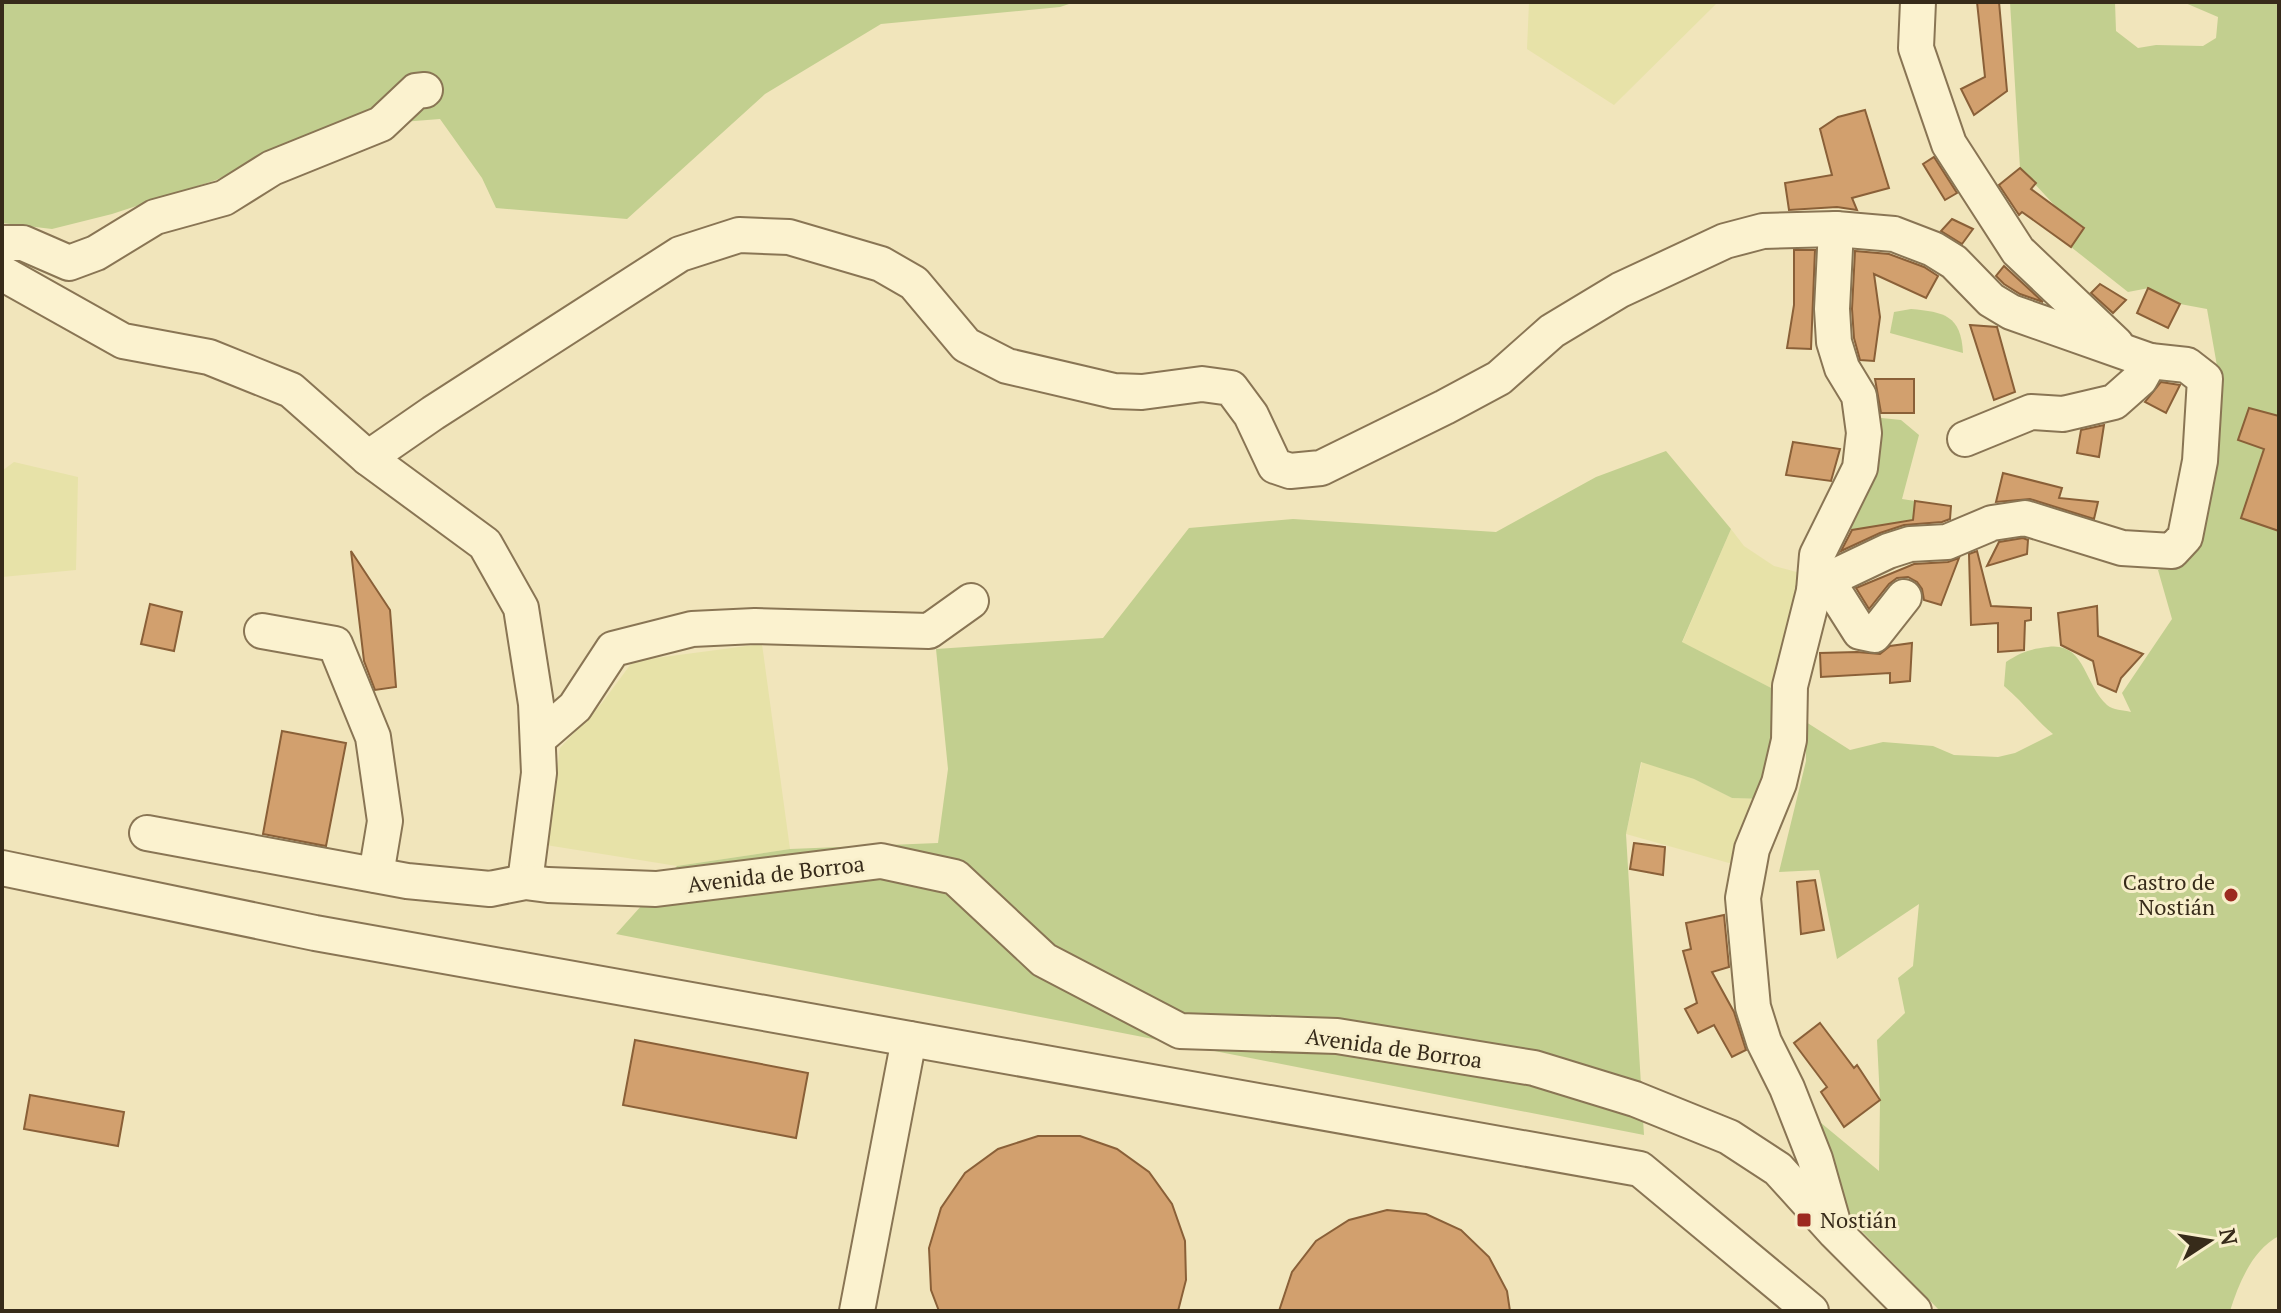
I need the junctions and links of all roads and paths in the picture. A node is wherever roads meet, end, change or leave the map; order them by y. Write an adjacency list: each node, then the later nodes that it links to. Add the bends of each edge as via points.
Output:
1 (1918, 2): 6 (street, via 1916,48 1949,144 2018,251)
2 (425, 90): 4 (street, via 416,91 381,124 272,168 224,198 155,217 69,263 23,243)
3 (1836, 229): 6 (street, via 1894,234 1933,249 2011,312); 8 (street, via 1763,231 1725,241 1565,322 1499,378 1445,407 1321,468 1290,471 1275,466 1251,415 1231,388 1202,384 1114,391 1007,366 966,345 914,283 881,264 789,237 739,235 680,254); 9 (street, via 1834,342 1859,396 1864,433 1860,468 1817,555)
4 (2, 243)
5 (2, 273): 8 (street, via 123,341 209,357 291,390)
6 (2137, 357): 7 (street, via 2140,379 2114,402 2063,414 2031,412); 9 (street, via 2187,365 2205,379 2200,461 2185,537 2172,551 2122,548 2025,518 1992,523 1947,542 1888,551)
7 (1965, 439)
8 (368, 458): 13 (street, via 485,544 521,608)
9 (1820, 586): 10 (street, via 1860,632 1874,635); 19 (street, via 1790,686 1789,740 1779,783 1752,849 1743,898 1753,1007 1815,1159)
10 (1904, 597)
11 (971, 601): 13 (street, via 929,631 692,629 613,649 575,707)
12 (262, 631): 16 (street, via 335,644 373,737 385,821)
13 (538, 739): 17 (street, via 539,773)
14 (147, 833): 16 (street, Avenida de Borroa)
15 (2, 868): 18 (street, via 315,933)
16 (376, 875): 17 (street, Avenida de Borroa, via 490,889)
17 (525, 882): 19 (street, Avenida de Borroa, via 656,889 881,861 955,877 1044,960 1180,1031 1337,1036 1534,1068 1635,1099 1729,1137 1778,1169)
18 (909, 1039): 20 (street); 21 (street, via 1640,1169)
19 (1835, 1232): 22 (street, Avenida de Borroa)
20 (857, 1311)
21 (1811, 1311)
22 (1914, 1311)

